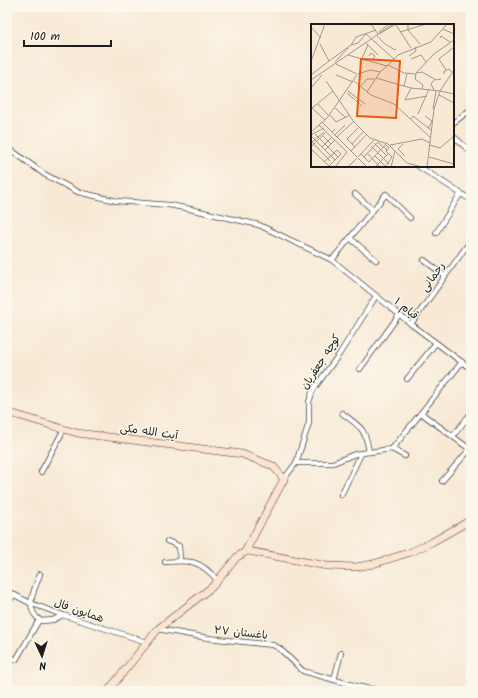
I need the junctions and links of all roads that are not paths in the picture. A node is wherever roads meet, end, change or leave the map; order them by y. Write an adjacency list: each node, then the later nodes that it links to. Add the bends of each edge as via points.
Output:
1 (470, 110): 2 (street)
2 (454, 122)
3 (454, 137): 5 (street)
4 (7, 147): 15 (street, قیام ۱, via 44,174 78,192 117,201 169,205 259,225)
5 (471, 152)
6 (420, 167): 7 (street)
7 (461, 193): 9 (street); 12 (street)
8 (355, 194): 10 (street)
9 (471, 200)
10 (373, 210): 11 (street, via 386,194); 13 (street)
11 (410, 218)
12 (436, 234)
13 (350, 238): 15 (street); 16 (street)
14 (471, 240): 18 (street, رحمانی)
15 (332, 260): 19 (street, قیام ۱)
16 (376, 260)
17 (424, 260): 18 (street)
18 (445, 276): 21 (street, رحمانی)
19 (376, 296): 20 (street, قیام ۱); 38 (street, کوچه جعفریان, via 313,390 309,402 309,423)
20 (399, 315): 21 (street, قیام ۱); 25 (street)
21 (411, 324): 22 (street, قیام ۱)
22 (436, 343): 23 (street, قیام ۱); 26 (street)
23 (462, 362): 24 (street, قیام ۱); 29 (street)
24 (471, 368)
25 (360, 369)
26 (407, 379)
27 (7, 412): 31 (street, آیت الله مکی)
28 (342, 413): 35 (street, via 362,428 367,437)
29 (422, 413): 32 (street); 33 (street)
30 (471, 413): 32 (street)
31 (64, 429): 39 (street); 40 (street, آیت الله مکی, via 77,433 242,454 273,466)
32 (453, 436): 34 (street)
33 (392, 450): 35 (street); 37 (street)
34 (471, 450): 41 (street)
35 (369, 452): 36 (street)
36 (361, 454): 38 (street, via 355,454 334,464); 42 (street)
37 (405, 456)
38 (296, 463): 40 (street, کوچه جعفریان)
39 (41, 472)
40 (284, 479): 45 (street, کوچه جعفریان)
41 (442, 481)
42 (340, 495)
43 (471, 520): 45 (street, via 411,552 356,567 327,566)
44 (167, 541): 46 (street, via 179,546)
45 (244, 552): 49 (street, کوچه جعفریان)
46 (180, 561): 47 (street); 49 (street, via 202,566)
47 (165, 562)
48 (40, 574): 52 (street)
49 (218, 581): 56 (street, کوچه جعفریان)
50 (7, 591): 51 (street, همایون فال)
51 (14, 594): 52 (street, همایون فال); 53 (street)
52 (30, 603): 54 (street, همایون فال); 55 (street, via 33,613)
53 (7, 605)
54 (63, 616): 55 (street, via 46,621); 57 (street, همایون فال)
55 (39, 620): 59 (street, via 16,660)
56 (158, 629): 57 (street, کوچه جعفریان); 60 (street, باغستان ۲۷, via 208,638 273,645 303,671)
57 (147, 642): 61 (street, کوچه جعفریان)
58 (341, 653): 60 (street)
59 (7, 656)
60 (334, 680): 62 (street, باغستان ۲۷)
61 (108, 691)
62 (383, 691)

